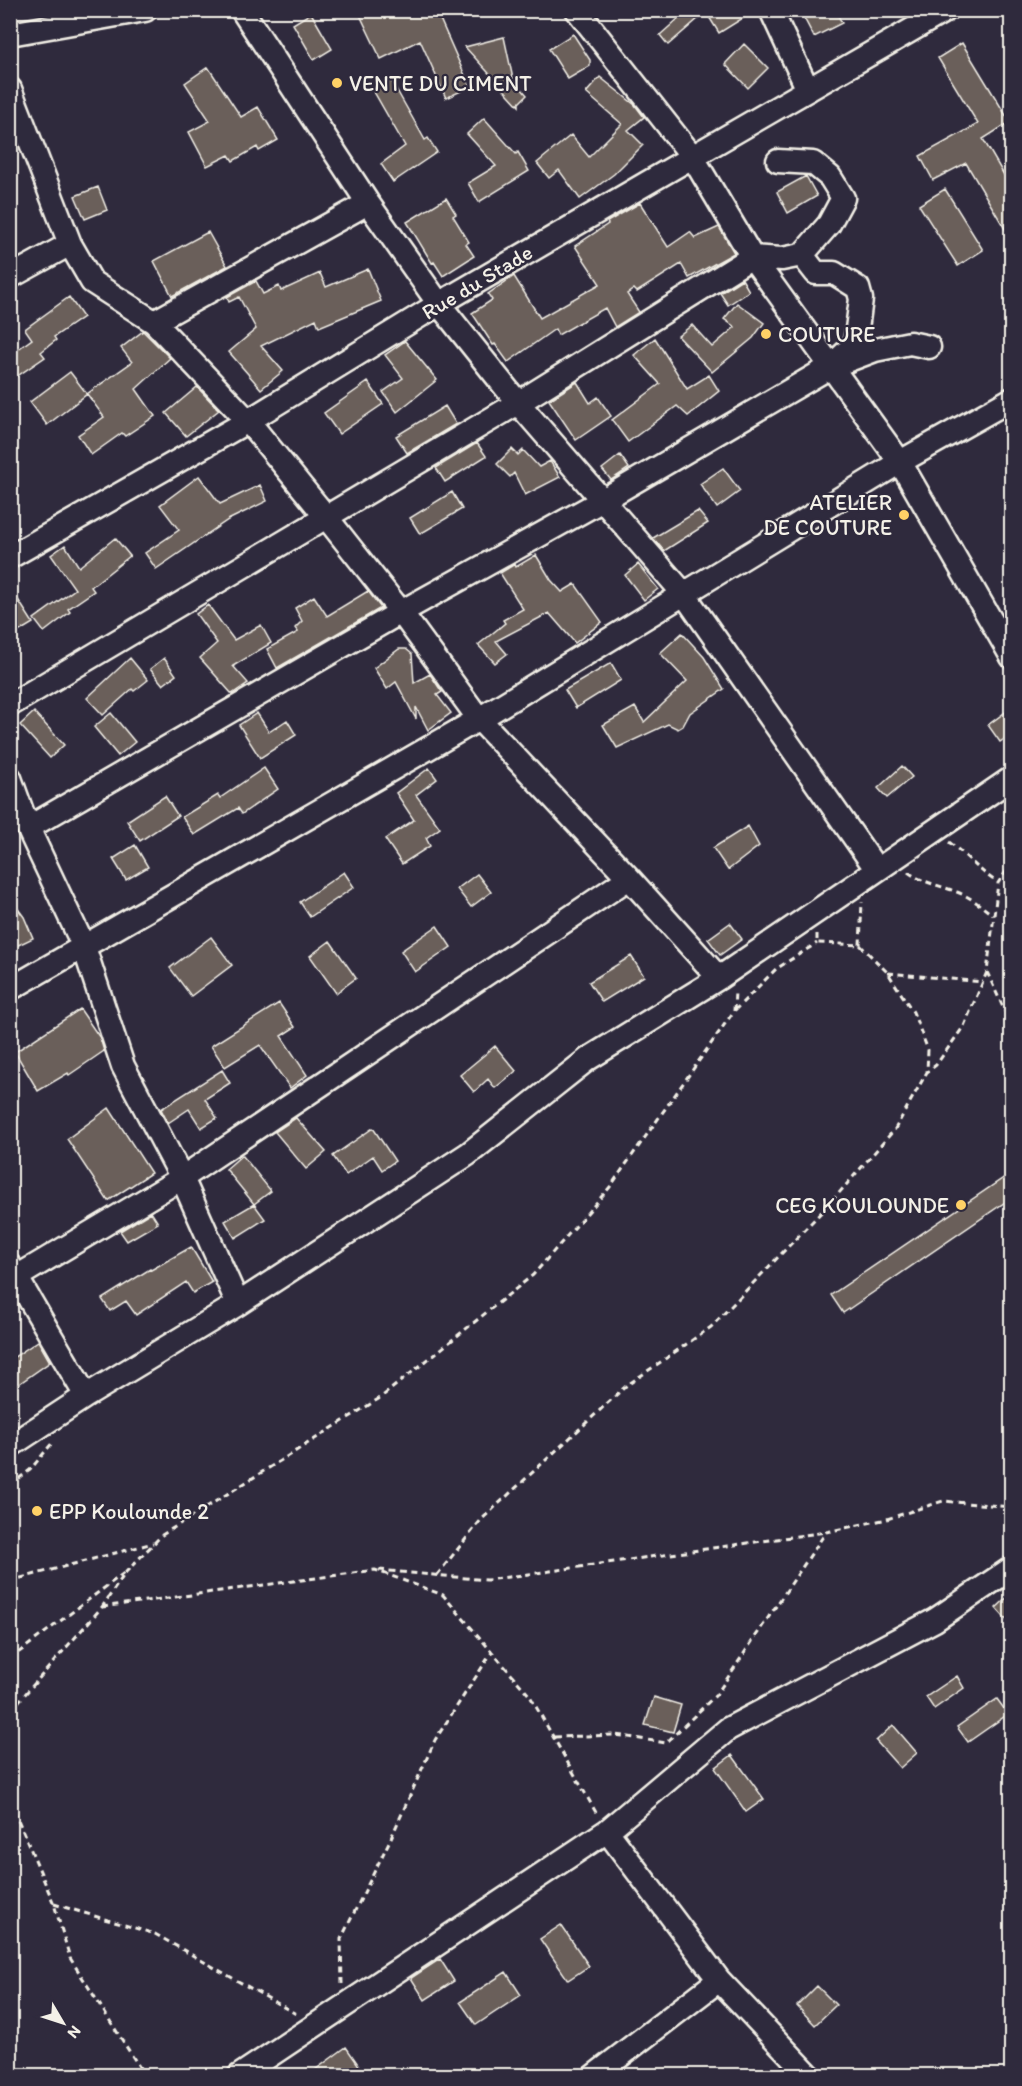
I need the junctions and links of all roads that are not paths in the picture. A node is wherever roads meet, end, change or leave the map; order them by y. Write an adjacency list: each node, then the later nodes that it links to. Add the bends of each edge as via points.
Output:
1 (145, 10): 6 (street)
2 (242, 10): 11 (street)
3 (577, 10): 9 (street)
4 (771, 10): 8 (street)
5 (946, 10): 8 (street, Rue du Stade)
6 (10, 34)
7 (10, 89): 12 (street)
8 (808, 90): 9 (street, Rue du Stade)
9 (692, 156): 14 (street); 16 (street, Rue du Stade)
10 (777, 161): 13 (street, via 813,163 830,177 843,198 829,224)
11 (368, 203): 16 (street); 17 (street)
12 (70, 244): 15 (street); 17 (street, via 92,282)
13 (802, 255): 14 (street, via 783,259); 19 (street, via 816,273 834,273 858,288 861,299 855,344)
14 (752, 257): 19 (street); 21 (street)
15 (10, 277)
16 (439, 304): 21 (street); 22 (street, Rue du Stade)
17 (154, 322): 22 (street)
18 (928, 347): 19 (street, via 910,343 875,350)
19 (830, 367): 23 (street); 24 (street)
20 (1011, 399): 23 (street)
21 (518, 403): 24 (street); 25 (street)
22 (248, 421): 25 (street); 26 (street, Rue du Stade)
23 (900, 462): 27 (street); 29 (street)
24 (603, 500): 27 (street); 28 (street)
25 (327, 518): 28 (street); 30 (street)
26 (10, 557)
27 (684, 594): 31 (street); 35 (street)
28 (401, 612): 31 (street); 34 (street)
29 (1011, 657)
30 (10, 705)
31 (479, 719): 36 (street); 37 (street)
32 (10, 778): 34 (street)
33 (1011, 778): 35 (street)
34 (28, 828): 37 (street)
35 (870, 875): 38 (street)
36 (629, 878): 38 (street); 40 (street)
37 (84, 946): 39 (street); 40 (street, via 123,1065)
38 (719, 978): 42 (street, via 588,1059 468,1154)
39 (10, 989)
40 (182, 1178): 41 (street); 42 (street)
41 (13, 1275): 43 (street)
42 (238, 1304): 43 (street)
43 (86, 1396): 44 (street)
44 (10, 1446)
45 (1011, 1568): 46 (street, via 935,1620 728,1729)
46 (607, 1831): 47 (street); 48 (street)
47 (719, 1980): 49 (street); 50 (street)
48 (239, 2076)
49 (594, 2076)
50 (810, 2076)

